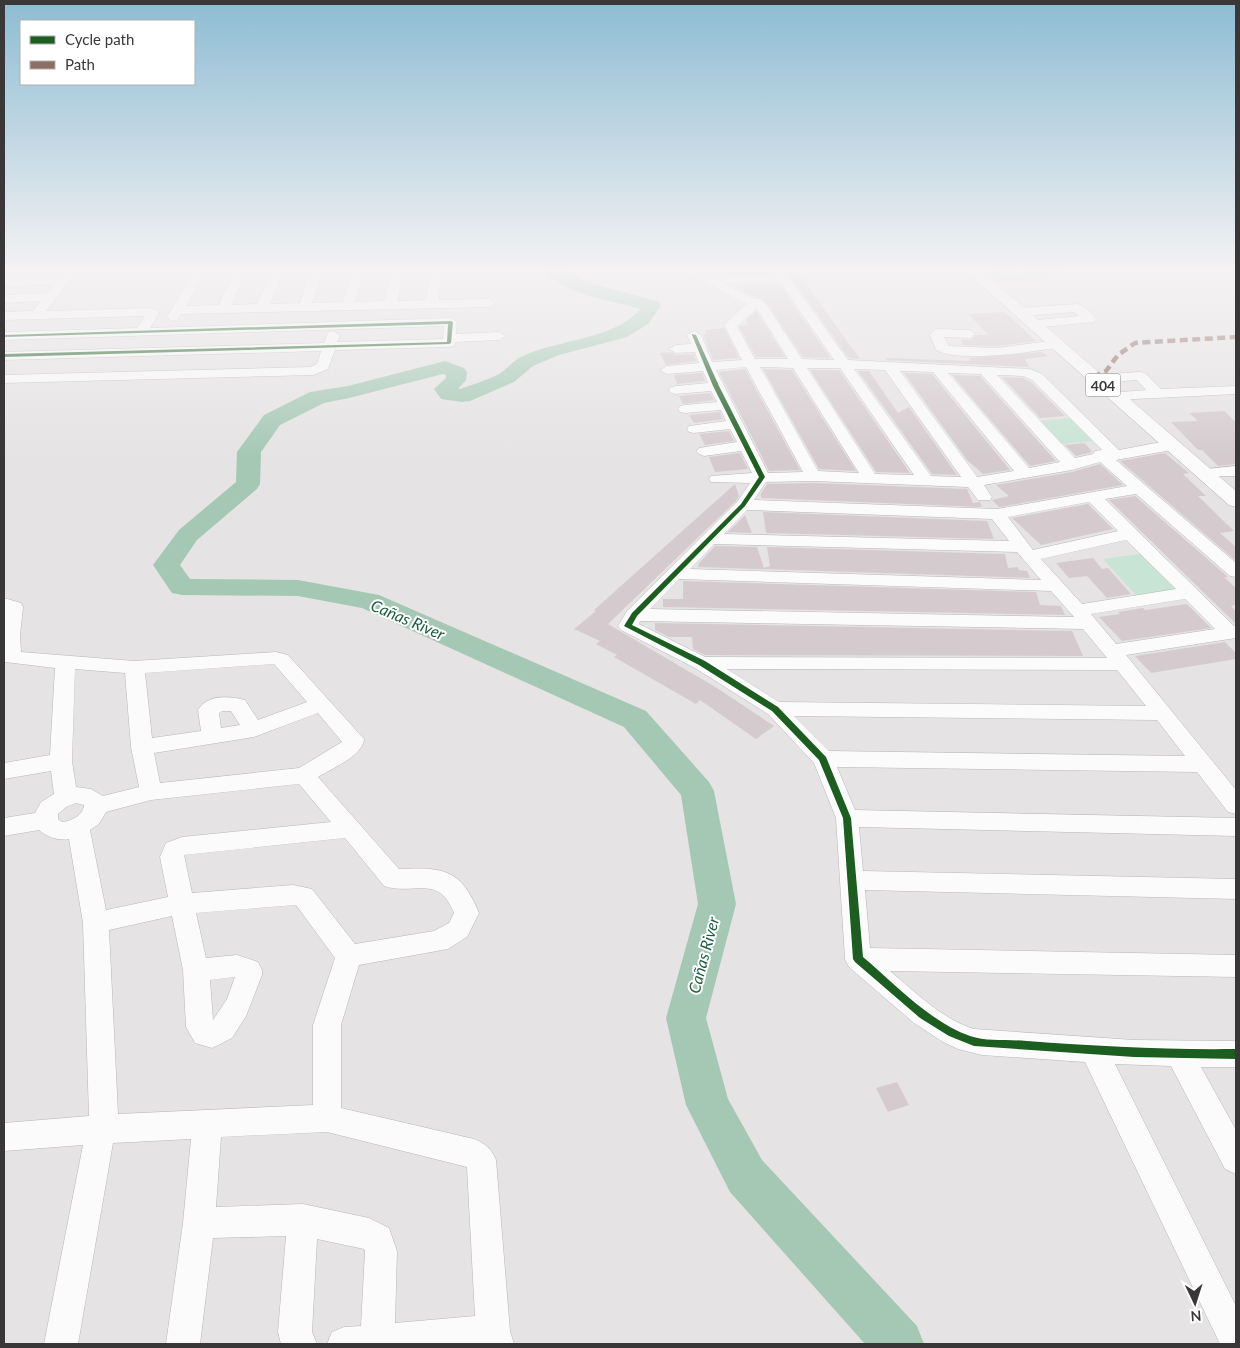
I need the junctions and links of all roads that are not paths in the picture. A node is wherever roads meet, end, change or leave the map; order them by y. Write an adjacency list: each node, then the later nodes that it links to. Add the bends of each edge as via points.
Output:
1 (176, 331): 8 (street)
2 (334, 331): 14 (street)
3 (450, 331): 12 (street)
4 (733, 331): 17 (street)
5 (777, 331): 18 (street)
6 (820, 331): 19 (street)
7 (1041, 331): 13 (main road, 404)
8 (141, 332): 10 (street)
9 (970, 334): 13 (street, via 937,335 941,347 946,350 997,352)
10 (4, 335)
11 (499, 336): 12 (street)
12 (450, 338): 14 (street, via 449,343)
13 (1056, 344): 26 (main road, 404)
14 (330, 346): 16 (street); 25 (street, via 322,368 313,371)
15 (676, 350): 24 (street)
16 (4, 356)
17 (751, 363): 18 (street); 24 (street); 41 (street)
18 (798, 363): 19 (street); 43 (street)
19 (844, 364): 20 (street); 45 (street)
20 (890, 367): 21 (street); 46 (street)
21 (938, 369): 23 (street); 40 (street)
22 (667, 370): 24 (street)
23 (985, 370): 36 (street, via 1025,372 1037,377); 37 (street)
24 (713, 378): 27 (street); 31 (street); 32 (street); 34 (street)
25 (4, 379)
26 (1096, 379): 29 (street, via 1140,376); 30 (main road, 404)
27 (676, 390)
28 (1236, 390): 29 (street)
29 (1158, 394): 30 (street)
30 (1116, 396): 33 (main road, 404)
31 (685, 409)
32 (694, 429)
33 (1168, 442): 36 (street); 39 (main road, 404)
34 (746, 446): 35 (street); 42 (street)
35 (704, 451)
36 (1104, 455): 37 (street); 47 (street)
37 (1072, 465): 40 (street)
38 (1236, 471): 39 (street)
39 (1204, 473): 50 (main road, 404)
40 (1024, 474): 46 (street)
41 (813, 476): 42 (street); 43 (street)
42 (762, 477): 44 (street); 51 (street)
43 (869, 478): 45 (street)
44 (717, 479)
45 (926, 480): 46 (street)
46 (974, 482): 48 (street)
47 (1140, 488): 49 (street); 56 (street)
48 (984, 496)
49 (1092, 497): 52 (street); 53 (street)
50 (1236, 502)
51 (742, 505): 52 (street); 54 (street)
52 (997, 514): 55 (street)
53 (1130, 534): 55 (street); 59 (street)
54 (709, 539): 55 (street); 57 (street)
55 (1025, 552): 58 (street)
56 (1236, 572)
57 (676, 574): 58 (street); 60 (street)
58 (1055, 586): 62 (street)
59 (1189, 593): 62 (street); 63 (street)
60 (634, 615): 62 (street); 67 (street, via 628,626)
61 (7, 616): 65 (street, via 10,635)
62 (1082, 617): 64 (street)
63 (1233, 632): 64 (street)
64 (1116, 658): 67 (street); 71 (street)
65 (8, 659): 66 (street)
66 (65, 662): 68 (street); 76 (street)
67 (702, 663): 70 (street)
68 (134, 667): 69 (street, via 276,658); 74 (street)
69 (321, 704): 72 (street); 79 (street, via 353,739 353,744)
70 (775, 708): 71 (street); 75 (street)
71 (1164, 713): 77 (street)
72 (254, 730): 73 (street); 73 (street, via 238,705 214,706 208,710)
73 (212, 736): 74 (street)
74 (142, 747): 80 (street)
75 (823, 759): 77 (street); 84 (street)
76 (61, 761): 78 (street); 81 (street)
77 (1203, 764): 83 (street)
78 (4, 771)
79 (304, 775): 80 (street); 89 (street)
80 (151, 792): 82 (street)
81 (66, 797): 82 (street, via 83,795 95,801); 85 (street, via 50,807)
82 (96, 806): 87 (street, via 91,817)
83 (1236, 806)
84 (847, 818): 88 (street); 90 (street)
85 (44, 820): 86 (street); 87 (street, via 52,829)
86 (4, 827)
87 (78, 827): 93 (street)
88 (1236, 827)
89 (350, 829): 92 (street, via 174,849 172,857); 94 (street, via 393,879 436,877 450,885 462,898 467,913 458,930 439,940)
90 (851, 880): 91 (street); 95 (street)
91 (1236, 889)
92 (183, 904): 93 (street); 94 (street, via 303,896); 97 (street)
93 (96, 923): 103 (street, via 104,1112)
94 (349, 956): 101 (street, via 327,1025)
95 (858, 959): 96 (street); 98 (street, via 926,1015 948,1031 970,1041)
96 (1236, 966)
97 (196, 970)
98 (1094, 1050): 100 (street); 109 (street)
99 (1236, 1054): 100 (street)
100 (1180, 1055): 105 (street)
101 (327, 1118): 102 (street); 108 (street, via 474,1154 481,1160)
102 (207, 1124): 103 (street); 107 (street)
103 (101, 1129): 104 (street); 111 (street)
104 (4, 1137)
105 (1236, 1159)
106 (303, 1220): 107 (street); 110 (street, via 369,1234 378,1239 381,1251); 113 (street, via 295,1332)
107 (199, 1223): 112 (street)
108 (495, 1337): 110 (street)
109 (1236, 1341)
110 (377, 1342): 114 (street)
111 (61, 1344)
112 (183, 1344)
113 (300, 1344)
114 (344, 1344)

